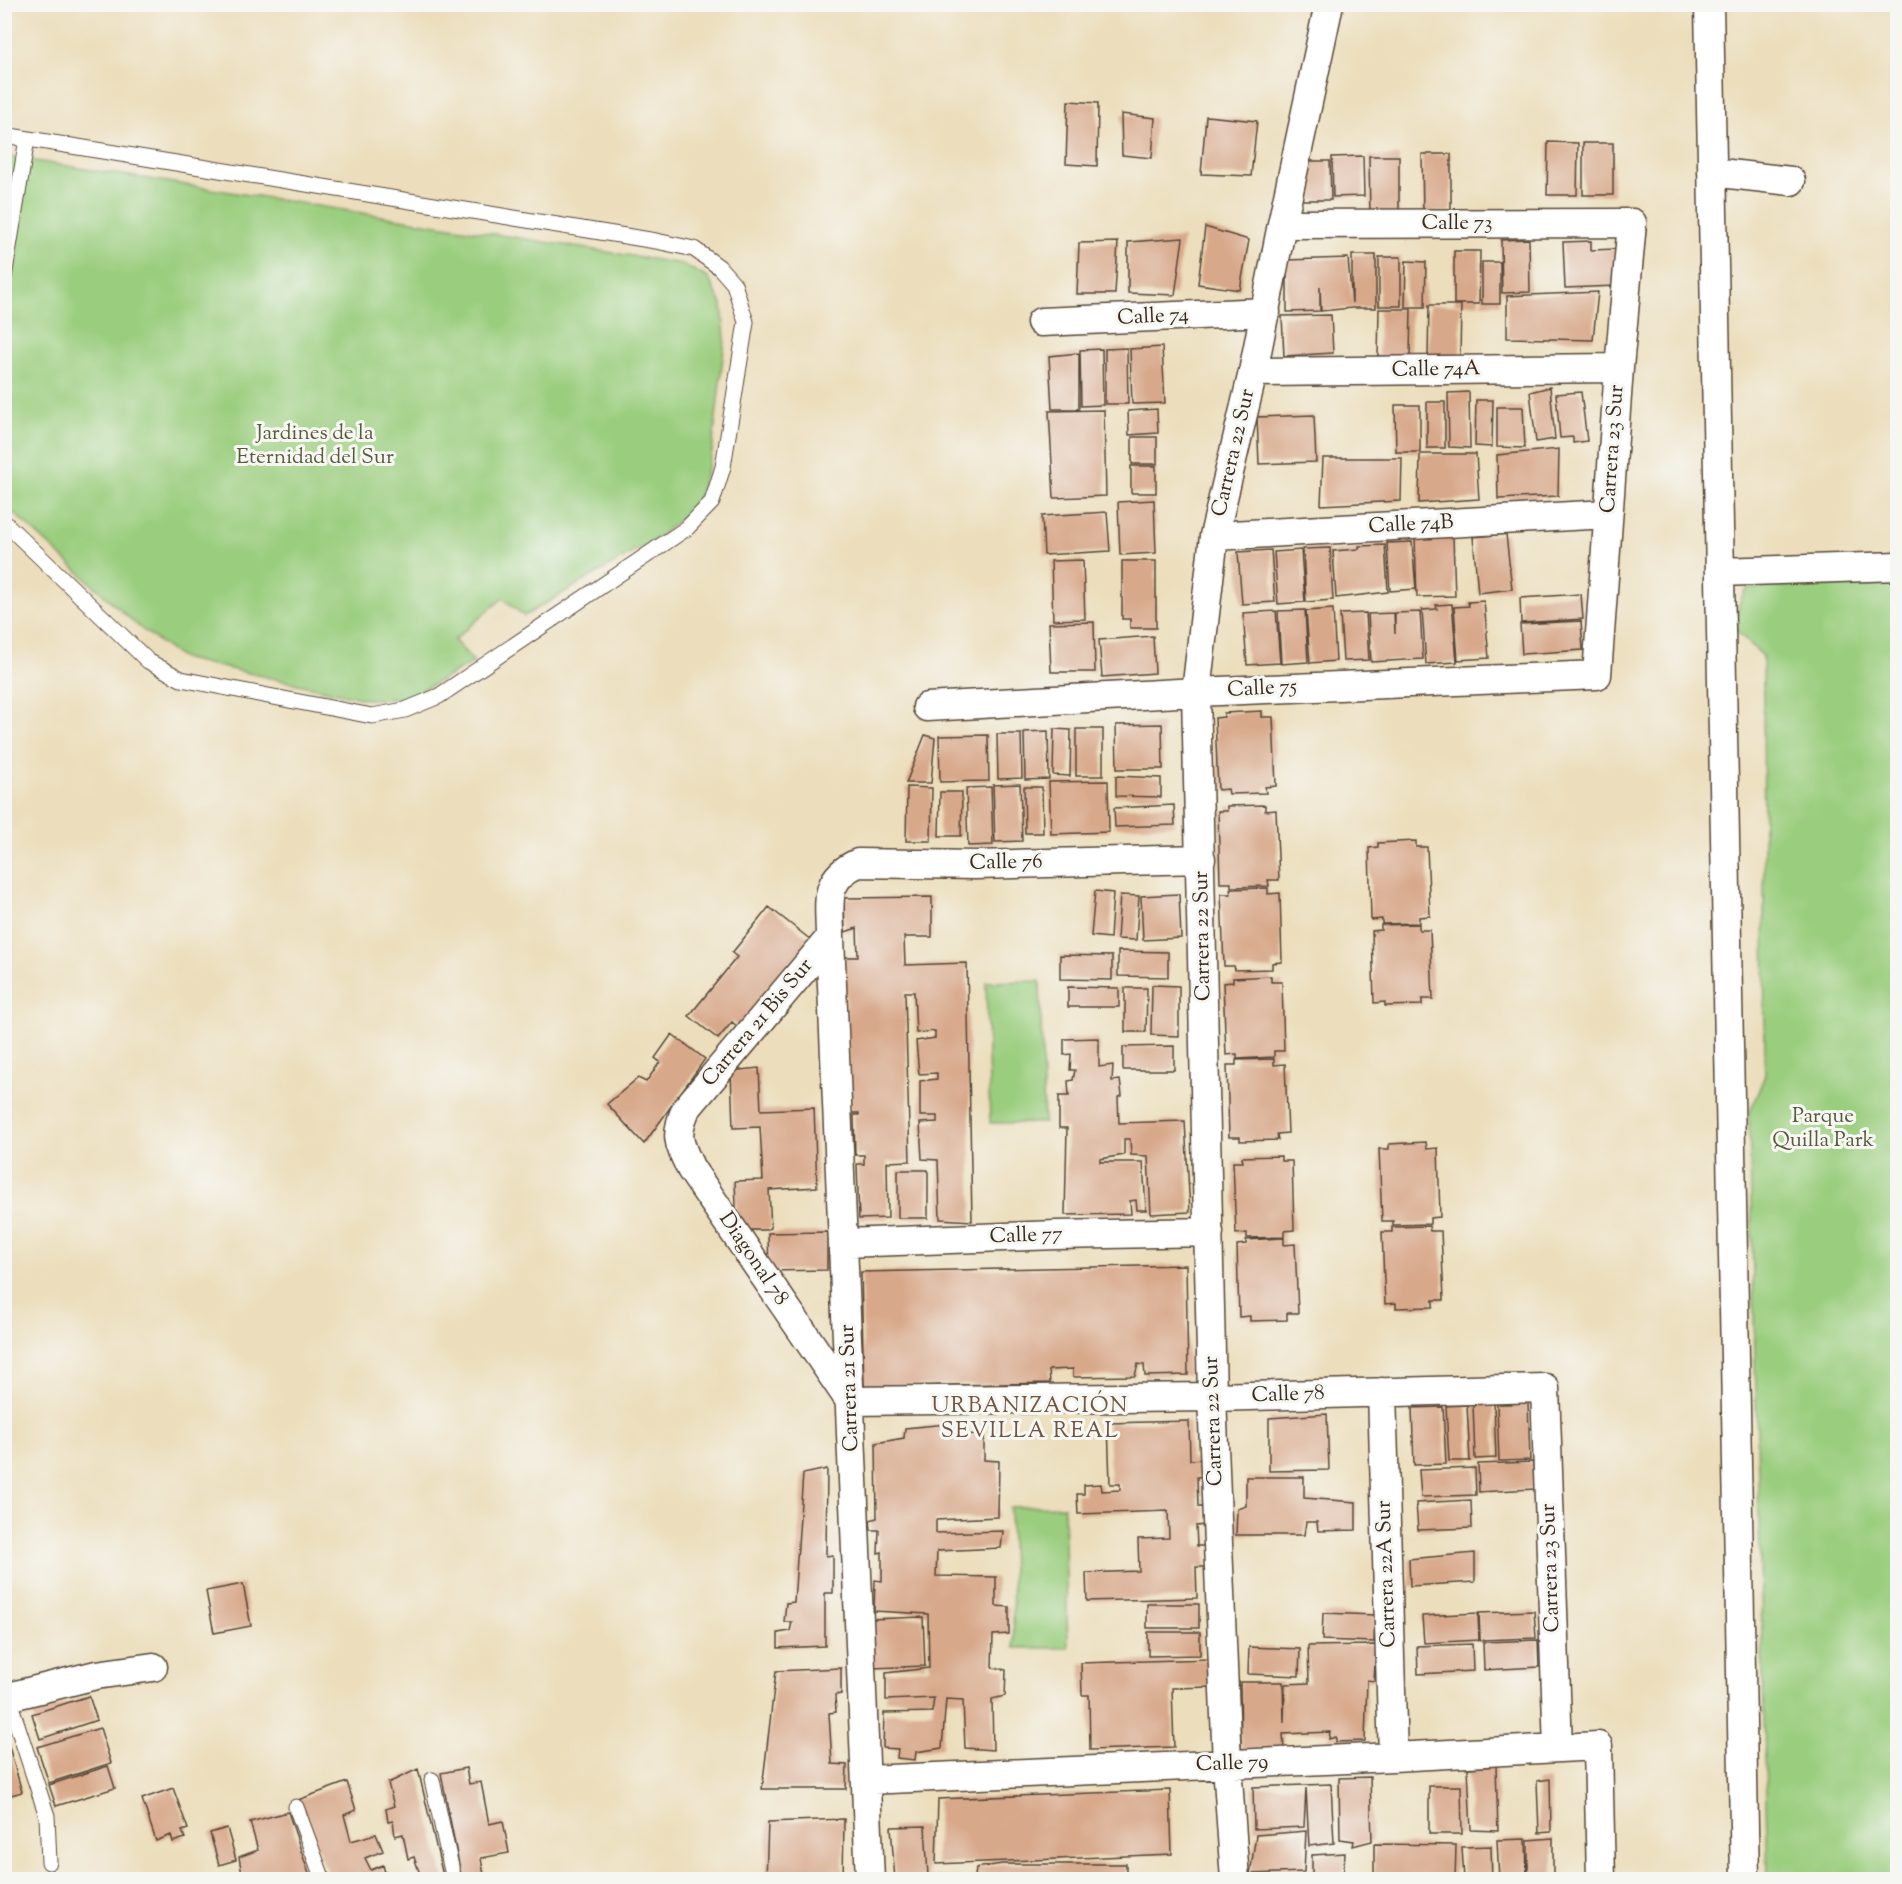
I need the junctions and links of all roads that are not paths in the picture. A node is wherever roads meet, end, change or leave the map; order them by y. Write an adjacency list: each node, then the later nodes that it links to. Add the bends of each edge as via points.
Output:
1 (1329, 4): 8 (street, Carrera 22 Sur)
2 (1709, 4): 5 (street)
3 (4, 135): 4 (lane)
4 (27, 139): 9 (lane); 15 (lane, via 694,249 734,284 746,322 723,467 712,502 687,528 525,639 439,696 405,710 372,716 181,679 148,661)
5 (1712, 172): 6 (street); 18 (street)
6 (1791, 181)
7 (1632, 223): 8 (street, Calle 73); 12 (street, Carrera 23 Sur)
8 (1282, 224): 10 (street, Carrera 22 Sur)
9 (4, 277)
10 (1266, 312): 11 (street, Calle 74); 13 (street, Carrera 22 Sur)
11 (1041, 322)
12 (1619, 368): 13 (street, Calle 74A); 14 (street, Carrera 23 Sur)
13 (1253, 372): 16 (street, Carrera 22 Sur)
14 (1608, 514): 16 (street, Calle 74B); 19 (street, Carrera 23 Sur)
15 (4, 522)
16 (1214, 536): 20 (street, Carrera 22 Sur)
17 (1898, 566): 18 (street)
18 (1720, 572): 46 (street)
19 (1597, 675): 20 (street, Calle 75)
20 (1196, 692): 21 (street, Calle 75); 22 (street, Carrera 22 Sur)
21 (927, 707)
22 (1201, 859): 23 (street, Calle 76, via 975,865 858,863 844,869 834,881); 26 (street, Carrera 22 Sur)
23 (830, 896): 24 (street, Carrera 21 Sur)
24 (830, 938): 25 (street, Carrera 21 Bis Sur); 27 (street, Carrera 21 Sur)
25 (686, 1109): 31 (street, Diagonal 78, via 678,1143 691,1169)
26 (1209, 1233): 27 (street, Calle 77); 30 (street, Carrera 22 Sur)
27 (844, 1243): 31 (street, Carrera 21 Sur)
28 (1545, 1388): 29 (street, Calle 78); 34 (street, Carrera 23 Sur)
29 (1382, 1392): 30 (street, Calle 78); 35 (street, Carrera 22A Sur)
30 (1212, 1397): 31 (street, Calle 78); 36 (street, Carrera 22 Sur)
31 (850, 1401): 38 (street, Carrera 21 Sur)
32 (153, 1667): 33 (street, via 96,1675)
33 (6, 1697): 40 (lane, via 48,1816)
34 (1558, 1748): 35 (street, Calle 79); 45 (street, Calle 79, via 1598,1746)
35 (1393, 1757): 36 (street, Calle 79)
36 (1227, 1764): 38 (street, Calle 79); 44 (street, Carrera 22 Sur)
37 (432, 1780): 42 (lane)
38 (867, 1780): 43 (street, Carrera 21 Sur)
39 (296, 1807): 41 (lane)
40 (49, 1862)
41 (323, 1880)
42 (454, 1880)
43 (870, 1880)
44 (1235, 1880)
45 (1601, 1880)
46 (1745, 1880)

